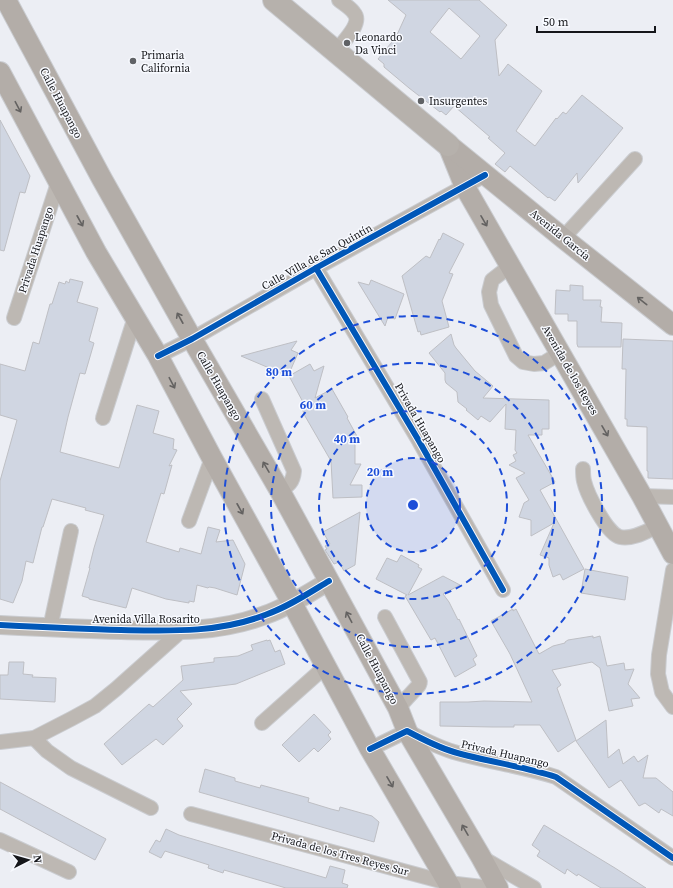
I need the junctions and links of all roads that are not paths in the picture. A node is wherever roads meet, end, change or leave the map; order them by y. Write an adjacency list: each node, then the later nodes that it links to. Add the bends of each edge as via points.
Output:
1 (6, 0): 17 (main road, Calle Huapango, one-way to 1)
2 (274, 0): 4 (main road, Avenida García)
3 (339, 0): 4 (street, via 355,13 357,19 356,25)
4 (336, 51): 6 (main road, Avenida García)
5 (0, 72): 9 (main road, one-way to 9)
6 (448, 144): 8 (main road, Avenida García); 10 (main road, Avenida García)
7 (635, 159): 11 (street)
8 (485, 176): 10 (street, Calle Villa de San Quintín); 11 (main road, Avenida García)
9 (58, 183): 14 (main road, one-way to 14); 15 (street, Privada Huapango)
10 (465, 187): 12 (main road, Avenida de los Reyes, one-way to 12); 13 (street, Calle Villa de San Quintín)
11 (563, 238): 16 (main road, Avenida García, one-way to 11)
12 (510, 266): 18 (main road, Avenida de los Reyes); 18 (street, via 492,280 489,292 491,305 516,356 523,362 534,364 544,363)
13 (316, 268): 17 (street, Calle Villa de San Quintín); 33 (street, Privada Huapango, via 419,441)
14 (135, 317): 19 (main road); 21 (street)
15 (14, 318)
16 (673, 325)
17 (192, 339): 19 (street, Calle Villa de San Quintín); 24 (main road, Calle Huapango, one-way to 17)
18 (560, 353): 25 (main road, Avenida de los Reyes, one-way to 25)
19 (158, 356): 22 (main road, one-way to 22)
20 (262, 399): 24 (street, via 294,471 291,484)
21 (103, 418)
22 (212, 458): 27 (street); 34 (main road, one-way to 34)
23 (583, 469): 28 (street, via 584,482 592,503 611,530 620,537 632,537)
24 (280, 491): 32 (main road, Calle Huapango)
25 (642, 496): 26 (street); 28 (main road, Avenida de los Reyes)
26 (673, 497)
27 (189, 521)
28 (658, 526): 30 (main road, Avenida de los Reyes)
29 (71, 531): 37 (street)
30 (673, 554)
31 (673, 570): 40 (street, via 658,655 658,674 662,692)
32 (330, 581): 34 (street, Avenida Villa Rosarito); 41 (main road, Calle Huapango, one-way to 32)
33 (503, 590)
34 (292, 603): 38 (street, Avenida Villa Rosarito, via 265,615 234,624); 39 (main road)
35 (385, 617): 41 (street, via 420,682)
36 (0, 625): 37 (street, Avenida Villa Rosarito)
37 (50, 628): 38 (street, Avenida Villa Rosarito)
38 (181, 631): 44 (street, via 116,690 72,719)
39 (326, 666): 42 (street); 46 (main road)
40 (673, 707)
41 (398, 708): 43 (main road, Calle Huapango)
42 (262, 723)
43 (407, 731): 46 (street); 50 (main road, Calle Huapango, one-way to 43); 51 (street, Privada Huapango, via 456,753 556,776)
44 (34, 738): 45 (street); 47 (street, via 70,768)
45 (0, 742)
46 (370, 748): 53 (main road, one-way to 53)
47 (151, 808)
48 (191, 814): 53 (street, Privada de los Tres Reyes Sur)
49 (0, 840): 52 (street)
50 (481, 857): 55 (main road, Calle Huapango); 56 (street)
51 (673, 858)
52 (68, 872)
53 (449, 885): 54 (street, Privada de los Tres Reyes Sur)
54 (491, 888)
55 (498, 888)
56 (534, 888)

